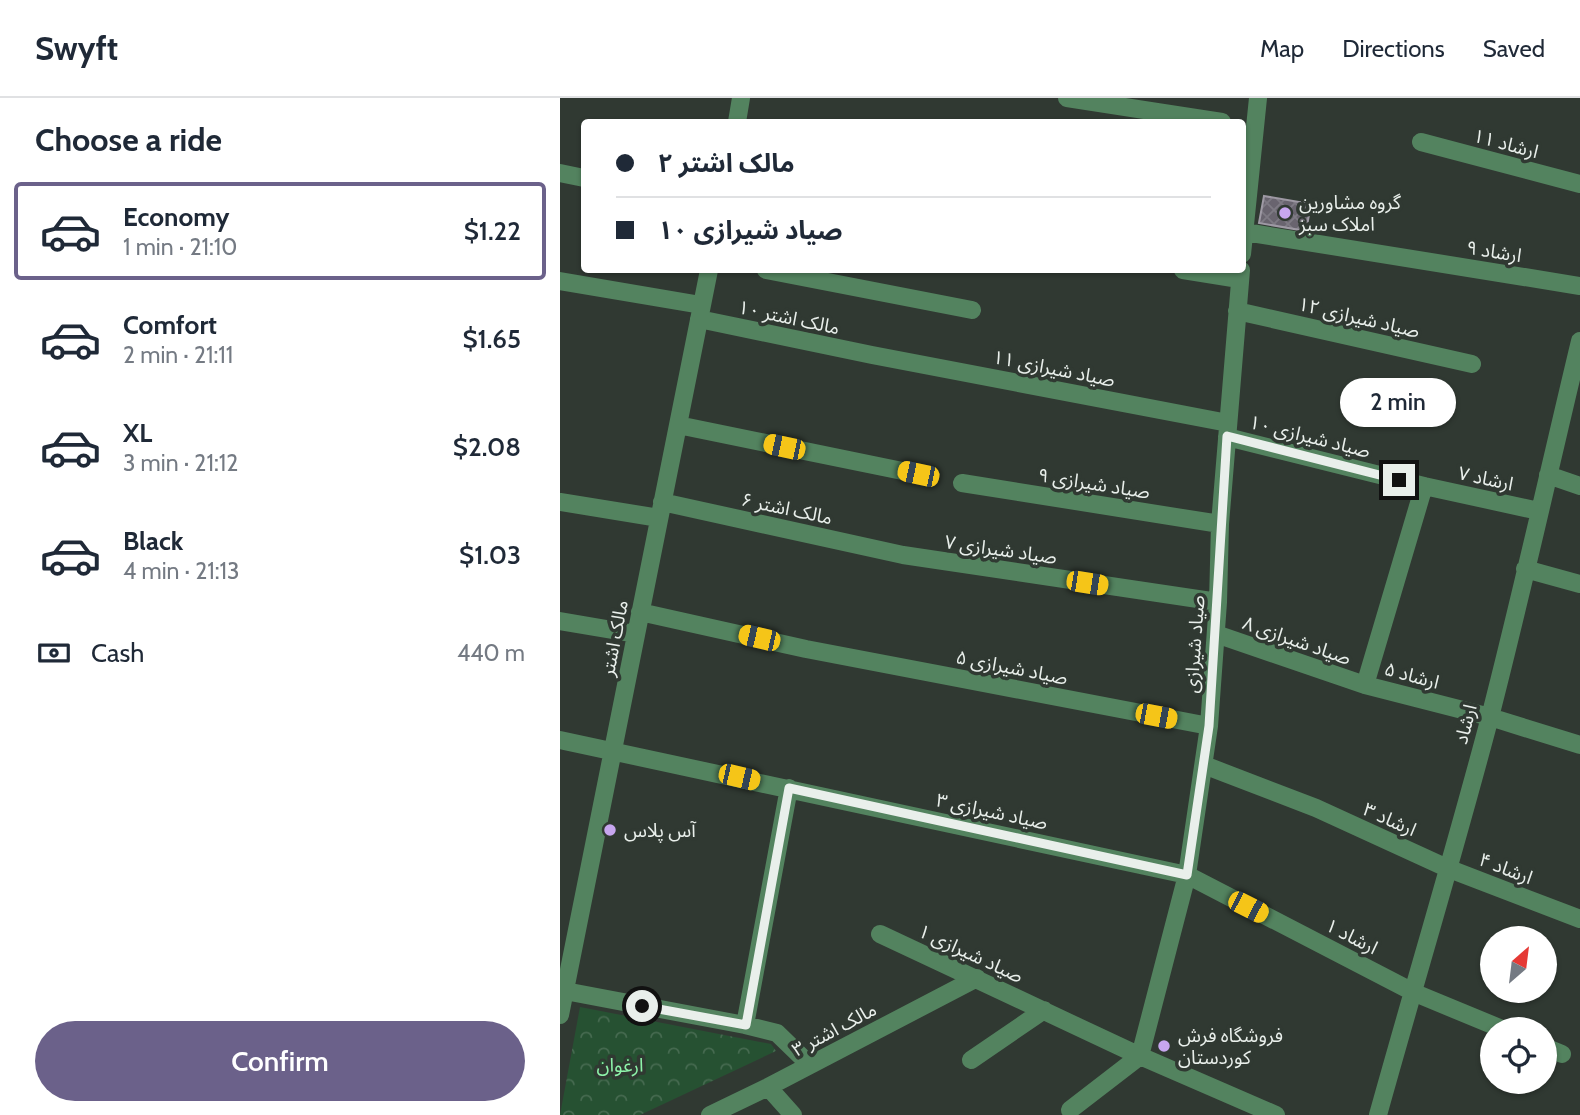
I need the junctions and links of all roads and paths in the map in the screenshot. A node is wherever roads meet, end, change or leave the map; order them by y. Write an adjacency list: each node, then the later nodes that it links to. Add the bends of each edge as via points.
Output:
1 (741, 98): 4 (street)
2 (1067, 98): 5 (street)
3 (1258, 98): 6 (street)
4 (738, 119)
5 (1203, 119)
6 (1249, 127): 11 (street)
7 (1421, 142): 10 (street, ارشاد ۱۱)
8 (560, 173): 9 (street)
9 (581, 176)
10 (1580, 184)
11 (1246, 206)
12 (1246, 232): 17 (street, ارشاد ۹)
13 (708, 273): 20 (street, مالک اشتر)
14 (781, 273): 18 (street)
15 (1240, 274): 19 (street, صیاد شیرازی)
16 (560, 281): 20 (street, مالک اشتر ۱۰)
17 (1580, 286)
18 (972, 310)
19 (1237, 311): 23 (street, صیاد شیرازی ۱۲); 26 (street, صیاد شیرازی)
20 (700, 312): 22 (street, مالک اشتر ۱۰); 25 (street, مالک اشتر)
21 (1580, 341): 24 (street, ارشاد)
22 (872, 355): 26 (street, صیاد شیرازی ۱۱)
23 (1472, 363)
24 (1575, 382): 28 (street, ارشاد)
25 (678, 425): 27 (street); 33 (street, مالک اشتر)
26 (1227, 430): 30 (street, صیاد شیرازی ۱۰); 35 (street, صیاد شیرازی)
27 (918, 474)
28 (1548, 475): 31 (street); 34 (street, ارشاد)
29 (962, 483): 35 (street, صیاد شیرازی ۹)
30 (1424, 486): 34 (street, ارشاد ۷); 44 (street)
31 (1580, 486)
32 (560, 502): 33 (street, مالک اشتر ۶)
33 (660, 510): 36 (street, مالک اشتر ۶); 40 (street, مالک اشتر)
34 (1539, 511): 37 (street, ارشاد)
35 (1220, 524): 39 (street, صیاد شیرازی)
36 (903, 555): 39 (street, صیاد شیرازی ۷)
37 (1525, 569): 38 (street); 45 (street, ارشاد)
38 (1580, 584)
39 (1218, 602): 43 (street, صیاد شیرازی)
40 (640, 612): 42 (street, مالک اشتر); 46 (street, صیاد شیرازی ۵, via 806,649)
41 (560, 621): 42 (street)
42 (636, 634): 49 (street, مالک اشتر)
43 (1216, 634): 44 (street, صیاد شیرازی ۸); 46 (street, صیاد شیرازی)
44 (1365, 685): 45 (street, ارشاد ۵)
45 (1490, 717): 48 (street, ارشاد ۵); 52 (street, ارشاد)
46 (1209, 726): 50 (street, صیاد شیرازی)
47 (560, 740): 49 (street, صیاد شیرازی ۳)
48 (1580, 745)
49 (613, 750): 51 (street, صیاد شیرازی ۳); 57 (street, مالک اشتر)
50 (1204, 765): 52 (street, ارشاد ۳, via 1316,808); 53 (street, صیاد شیرازی)
51 (789, 788): 53 (street, صیاد شیرازی ۳); 64 (street)
52 (1447, 868): 55 (street, ارشاد ۴); 60 (street, ارشاد)
53 (1187, 875): 54 (street, صیاد شیرازی ۳); 65 (street, صیاد شیرازی)
54 (1269, 917): 60 (street, ارشاد ۱)
55 (1580, 919)
56 (880, 934): 58 (street, صیاد شیرازی ۱)
57 (568, 935): 59 (street, مالک اشتر)
58 (977, 978): 61 (street, صیاد شیرازی ۱); 67 (street, مالک اشتر ۳)
59 (565, 991): 62 (street, مالک اشتر); 64 (street)
60 (1415, 993): 63 (street, ارشاد ۱); 73 (street, ارشاد)
61 (1044, 1010): 65 (street, صیاد شیرازی ۱); 66 (street)
62 (560, 1014)
63 (1480, 1020)
64 (746, 1025): 67 (street, via 777,1033)
65 (1140, 1056): 69 (street); 72 (street, صیاد شیرازی ۱)
66 (971, 1060)
67 (810, 1065): 68 (street, مالک اشتر ۳)
68 (768, 1087): 70 (street, مالک اشتر ۳); 71 (street)
69 (1070, 1110)
70 (710, 1115)
71 (793, 1115)
72 (1276, 1115)
73 (1378, 1115)

